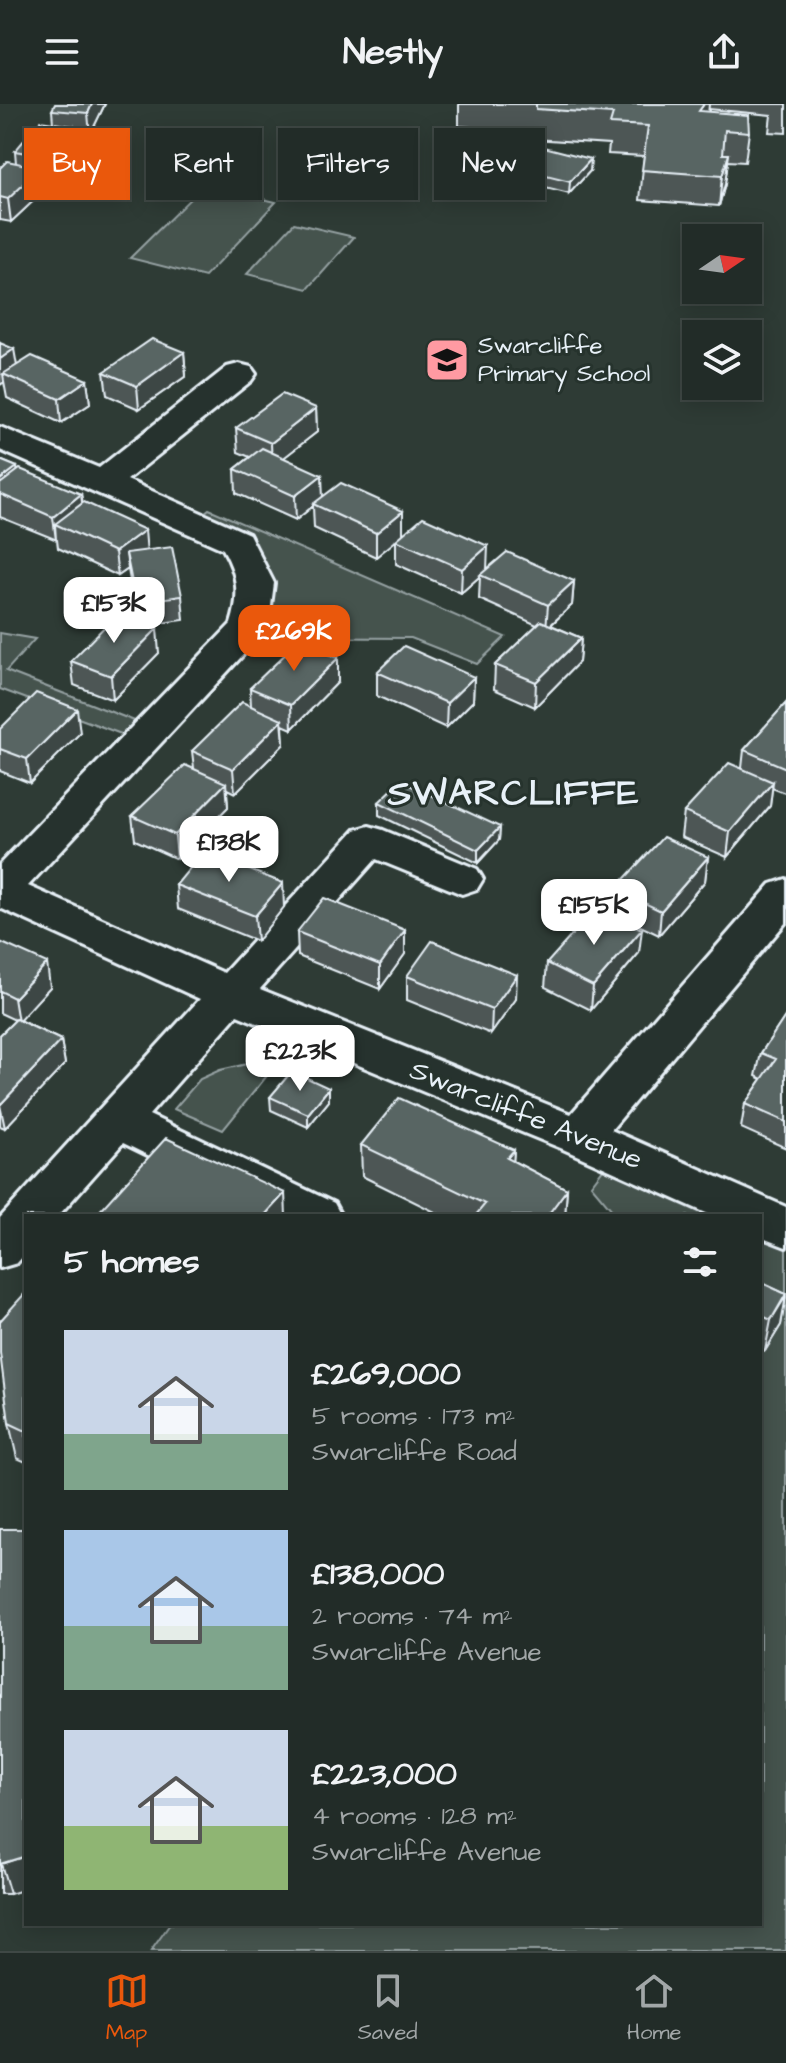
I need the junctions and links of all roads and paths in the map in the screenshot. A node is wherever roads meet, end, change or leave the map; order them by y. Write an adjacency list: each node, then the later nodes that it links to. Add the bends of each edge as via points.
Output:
1 (227, 384): 3 (street)
2 (0, 437): 3 (street)
3 (103, 482): 5 (street, via 236,542 254,571 259,594 249,628)
4 (462, 879): 7 (street, via 369,840)
5 (0, 891): 7 (street, Swarcliffe Avenue)
6 (786, 894): 9 (street)
7 (230, 994): 8 (street); 9 (street, Swarcliffe Avenue)
8 (118, 1120): 11 (street); 12 (street)
9 (579, 1136): 10 (street, Swarcliffe Avenue)
10 (707, 1205): 13 (street, Swarcliffe Avenue)
11 (32, 1214)
12 (313, 1214)
13 (738, 1214)
14 (762, 1221): 16 (street, Swarcliffe Avenue)
15 (24, 1223): 17 (street)
16 (786, 1228)
17 (0, 1249)

